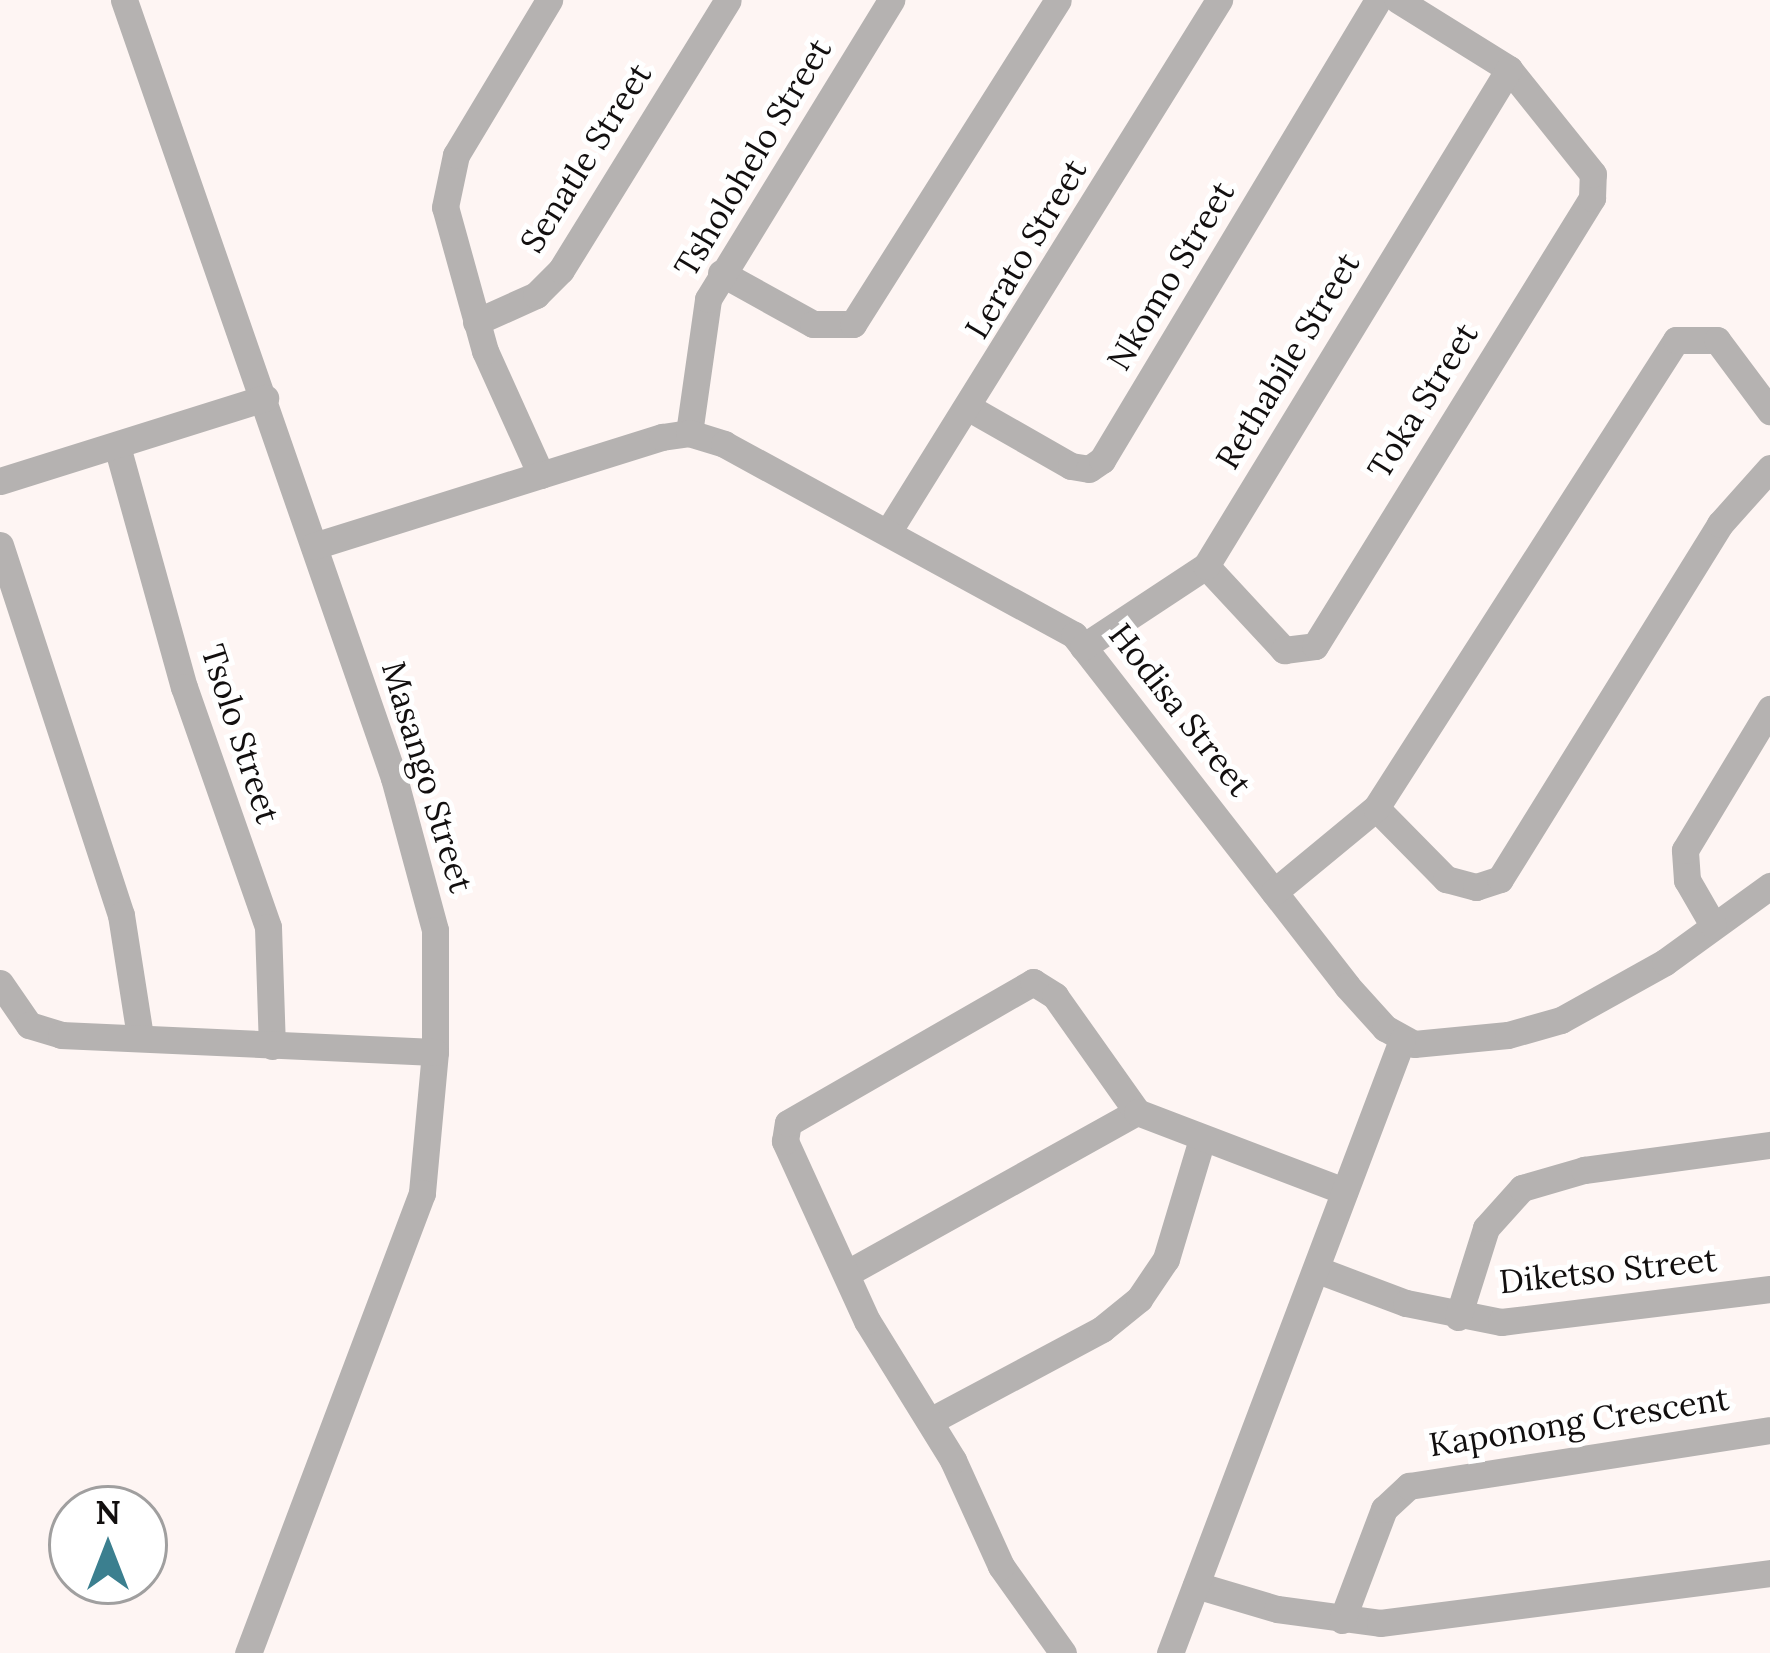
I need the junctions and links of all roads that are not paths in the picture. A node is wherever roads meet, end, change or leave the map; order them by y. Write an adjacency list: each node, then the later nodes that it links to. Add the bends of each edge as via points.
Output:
1 (124, 0): 12 (street, Masango Street)
2 (549, 0): 11 (street, via 445,189 452,251)
3 (728, 0): 11 (street, Senatle Street, via 561,270 536,295)
4 (891, 0): 10 (street, Tsholohelo Street)
5 (1058, 0): 10 (street, via 853,324 813,324)
6 (1220, 0): 13 (street, Lerato Street)
7 (1378, 0): 13 (street, Nkomo Street, via 1102,460 1089,469 1072,466)
8 (1398, 0): 9 (street)
9 (1509, 69): 23 (street, Rethabile Street); 23 (street, Toka Street, via 1593,173 1589,204 1321,638 1308,650 1284,650)
10 (721, 273): 15 (street, Tsholohelo Street, via 702,325)
11 (476, 322): 18 (street)
12 (265, 398): 16 (street); 22 (street, Masango Street)
13 (971, 409): 20 (street, Lerato Street)
14 (1770, 411): 26 (street, via 1717,340 1687,335 1663,352)
15 (689, 433): 18 (street); 20 (street, Hodisa Street)
16 (117, 446): 19 (street); 33 (street, Tsolo Street, via 184,687 268,926)
17 (1770, 468): 26 (street, via 1720,524 1500,879 1476,887 1446,879)
18 (527, 479): 22 (street)
19 (0, 481)
20 (888, 532): 24 (street, Hodisa Street, via 1055,621)
21 (0, 545): 31 (street, via 121,915)
22 (314, 546): 34 (street, Masango Street, via 426,878 435,930)
23 (1206, 566): 24 (street, Rethabile Street)
24 (1084, 646): 28 (street, Hodisa Street)
25 (1770, 709): 29 (street, via 1684,850 1687,880)
26 (1376, 808): 28 (street)
27 (1770, 886): 29 (street)
28 (1274, 892): 32 (street, Hodisa Street, via 1347,986)
29 (1714, 925): 32 (street, via 1561,1020 1434,1047)
30 (0, 983): 31 (street, via 38,1030)
31 (140, 1036): 33 (street)
32 (1402, 1040): 38 (street)
33 (272, 1046): 34 (street)
34 (435, 1052): 48 (street, Masango Street, via 428,1156 413,1226)
35 (1137, 1112): 36 (street); 40 (street); 40 (street, via 1055,996 1033,982 1001,996 811,1103 784,1129)
36 (1201, 1142): 38 (street); 43 (street, via 1166,1259 1139,1299 1102,1329)
37 (1770, 1145): 42 (street, via 1584,1170 1522,1188 1486,1228)
38 (1344, 1191): 39 (street)
39 (1318, 1270): 42 (street, Diketso Street); 46 (street)
40 (850, 1271): 43 (street, via 878,1341)
41 (1770, 1288): 42 (street, Diketso Street, via 1501,1322)
42 (1458, 1317)
43 (930, 1421): 49 (street, via 1001,1566)
44 (1770, 1430): 47 (street, Kaponong Crescent, via 1409,1486 1384,1509)
45 (1770, 1573): 47 (street, via 1428,1620)
46 (1196, 1585): 47 (street); 50 (street)
47 (1342, 1620)
48 (248, 1653)
49 (1063, 1653)
50 (1170, 1653)

